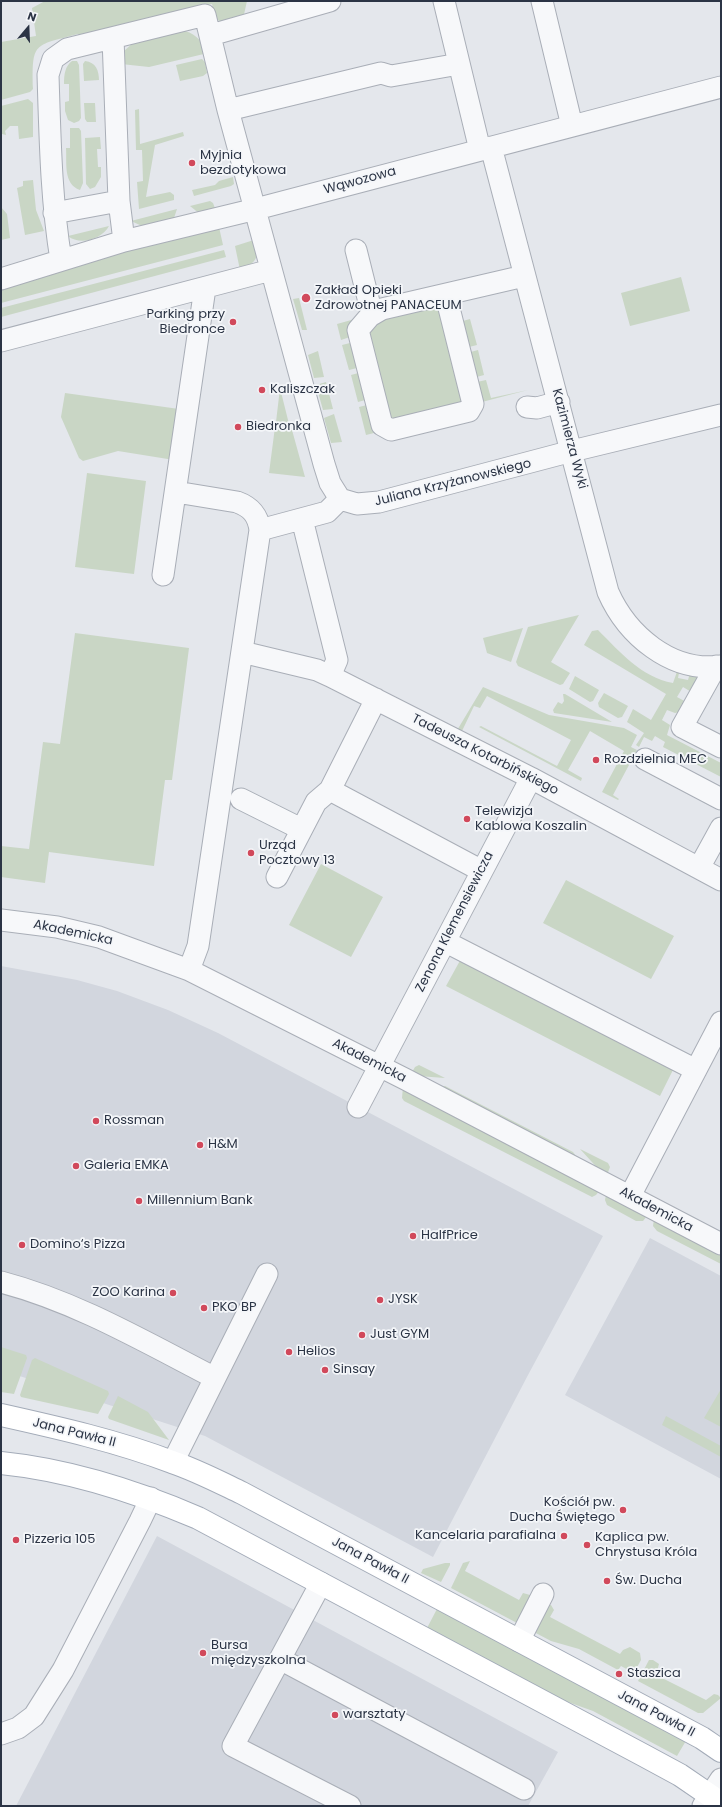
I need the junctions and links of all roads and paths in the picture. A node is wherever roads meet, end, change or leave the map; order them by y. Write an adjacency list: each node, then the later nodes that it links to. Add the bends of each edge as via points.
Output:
1 (330, 1): 4 (street)
2 (444, 1): 6 (street, Kazimierza Wyki)
3 (542, 1): 9 (street)
4 (211, 35): 5 (street, via 205,15); 8 (street, via 216,78)
5 (113, 38): 11 (street); 13 (street, via 67,49 58,54 50,65 48,83)
6 (459, 64): 8 (street, via 391,76 381,73); 10 (street, Kazimierza Wyki)
7 (721, 87): 9 (street, Wąwozowa)
8 (228, 110): 12 (street)
9 (572, 126): 10 (street, Wąwozowa)
10 (486, 148): 12 (street, Wąwozowa); 18 (street, Kazimierza Wyki)
11 (119, 201): 13 (street); 14 (street)
12 (256, 209): 14 (street, Wąwozowa); 17 (street)
13 (54, 213): 16 (street)
14 (124, 241): 16 (street, Wąwozowa)
15 (356, 250): 22 (street)
16 (62, 260): 19 (street, Wąwozowa)
17 (271, 270): 20 (street); 29 (street, via 324,464 330,483)
18 (524, 276): 21 (street); 24 (street, Kazimierza Wyki)
19 (1, 279)
20 (205, 288): 23 (street); 28 (street)
21 (446, 296): 21 (street, via 382,309 370,316 358,330 382,425 391,430 469,411 473,404)
22 (370, 306)
23 (1, 341)
24 (559, 402): 25 (street, via 537,408); 27 (street, Kazimierza Wyki)
25 (527, 407)
26 (721, 414): 27 (street, Juliana Krzyżanowskiego)
27 (572, 451): 29 (street, Juliana Krzyżanowskiego, via 379,502 357,504); 34 (street, Kazimierza Wyki, via 608,592 621,616 636,635 661,652 692,665)
28 (176, 492): 31 (street, via 246,505 259,521); 32 (street)
29 (340, 499): 30 (street, via 327,512)
30 (302, 519): 31 (street); 35 (street, via 338,660)
31 (260, 530): 33 (street)
32 (163, 575)
33 (242, 652): 35 (street, Tadeusza Kotarbińskiego, via 317,670); 51 (street, via 198,946)
34 (718, 666): 37 (street, via 682,727)
35 (330, 676): 36 (street, Tadeusza Kotarbińskiego)
36 (376, 699): 39 (street, Tadeusza Kotarbińskiego); 40 (street)
37 (721, 747)
38 (645, 759): 42 (street)
39 (531, 778): 45 (street, Tadeusza Kotarbińskiego); 46 (street, Zenona Klemensiewicza)
40 (330, 790): 44 (street, via 316,802); 46 (street)
41 (240, 799): 44 (street)
42 (721, 799)
43 (721, 828): 45 (street)
44 (301, 830): 47 (street)
45 (699, 868): 48 (street, Tadeusza Kotarbińskiego)
46 (482, 871): 50 (street, Zenona Klemensiewicza)
47 (277, 877)
48 (721, 880)
49 (1, 920): 51 (street, Akademicka, via 57,927 99,936)
50 (446, 942): 53 (street, Zenona Klemensiewicza); 54 (street)
51 (189, 970): 53 (street, Akademicka)
52 (721, 1022): 54 (street)
53 (380, 1066): 55 (street, Zenona Klemensiewicza); 56 (street, Akademicka)
54 (696, 1070): 56 (street)
55 (358, 1107)
56 (630, 1196): 57 (street, Akademicka)
57 (721, 1244)
58 (267, 1274): 60 (street)
59 (1, 1282): 60 (street, via 68,1304)
60 (215, 1378): 62 (street)
61 (1, 1416): 62 (main road, Jana Pawła II, via 88,1436)
62 (173, 1462): 67 (main road, Jana Pawła II, via 242,1493)
63 (1, 1463): 64 (main road, via 101,1481)
64 (151, 1498): 65 (main road, via 198,1518); 69 (street, via 63,1670 34,1716 18,1728)
65 (320, 1583): 68 (street); 72 (main road, via 680,1775)
66 (543, 1594): 67 (street)
67 (519, 1641): 70 (main road, Jana Pawła II, via 702,1738)
68 (280, 1659): 71 (street); 73 (street, via 233,1746)
69 (1, 1734)
70 (721, 1751)
71 (524, 1789)
72 (714, 1796)
73 (350, 1806)

